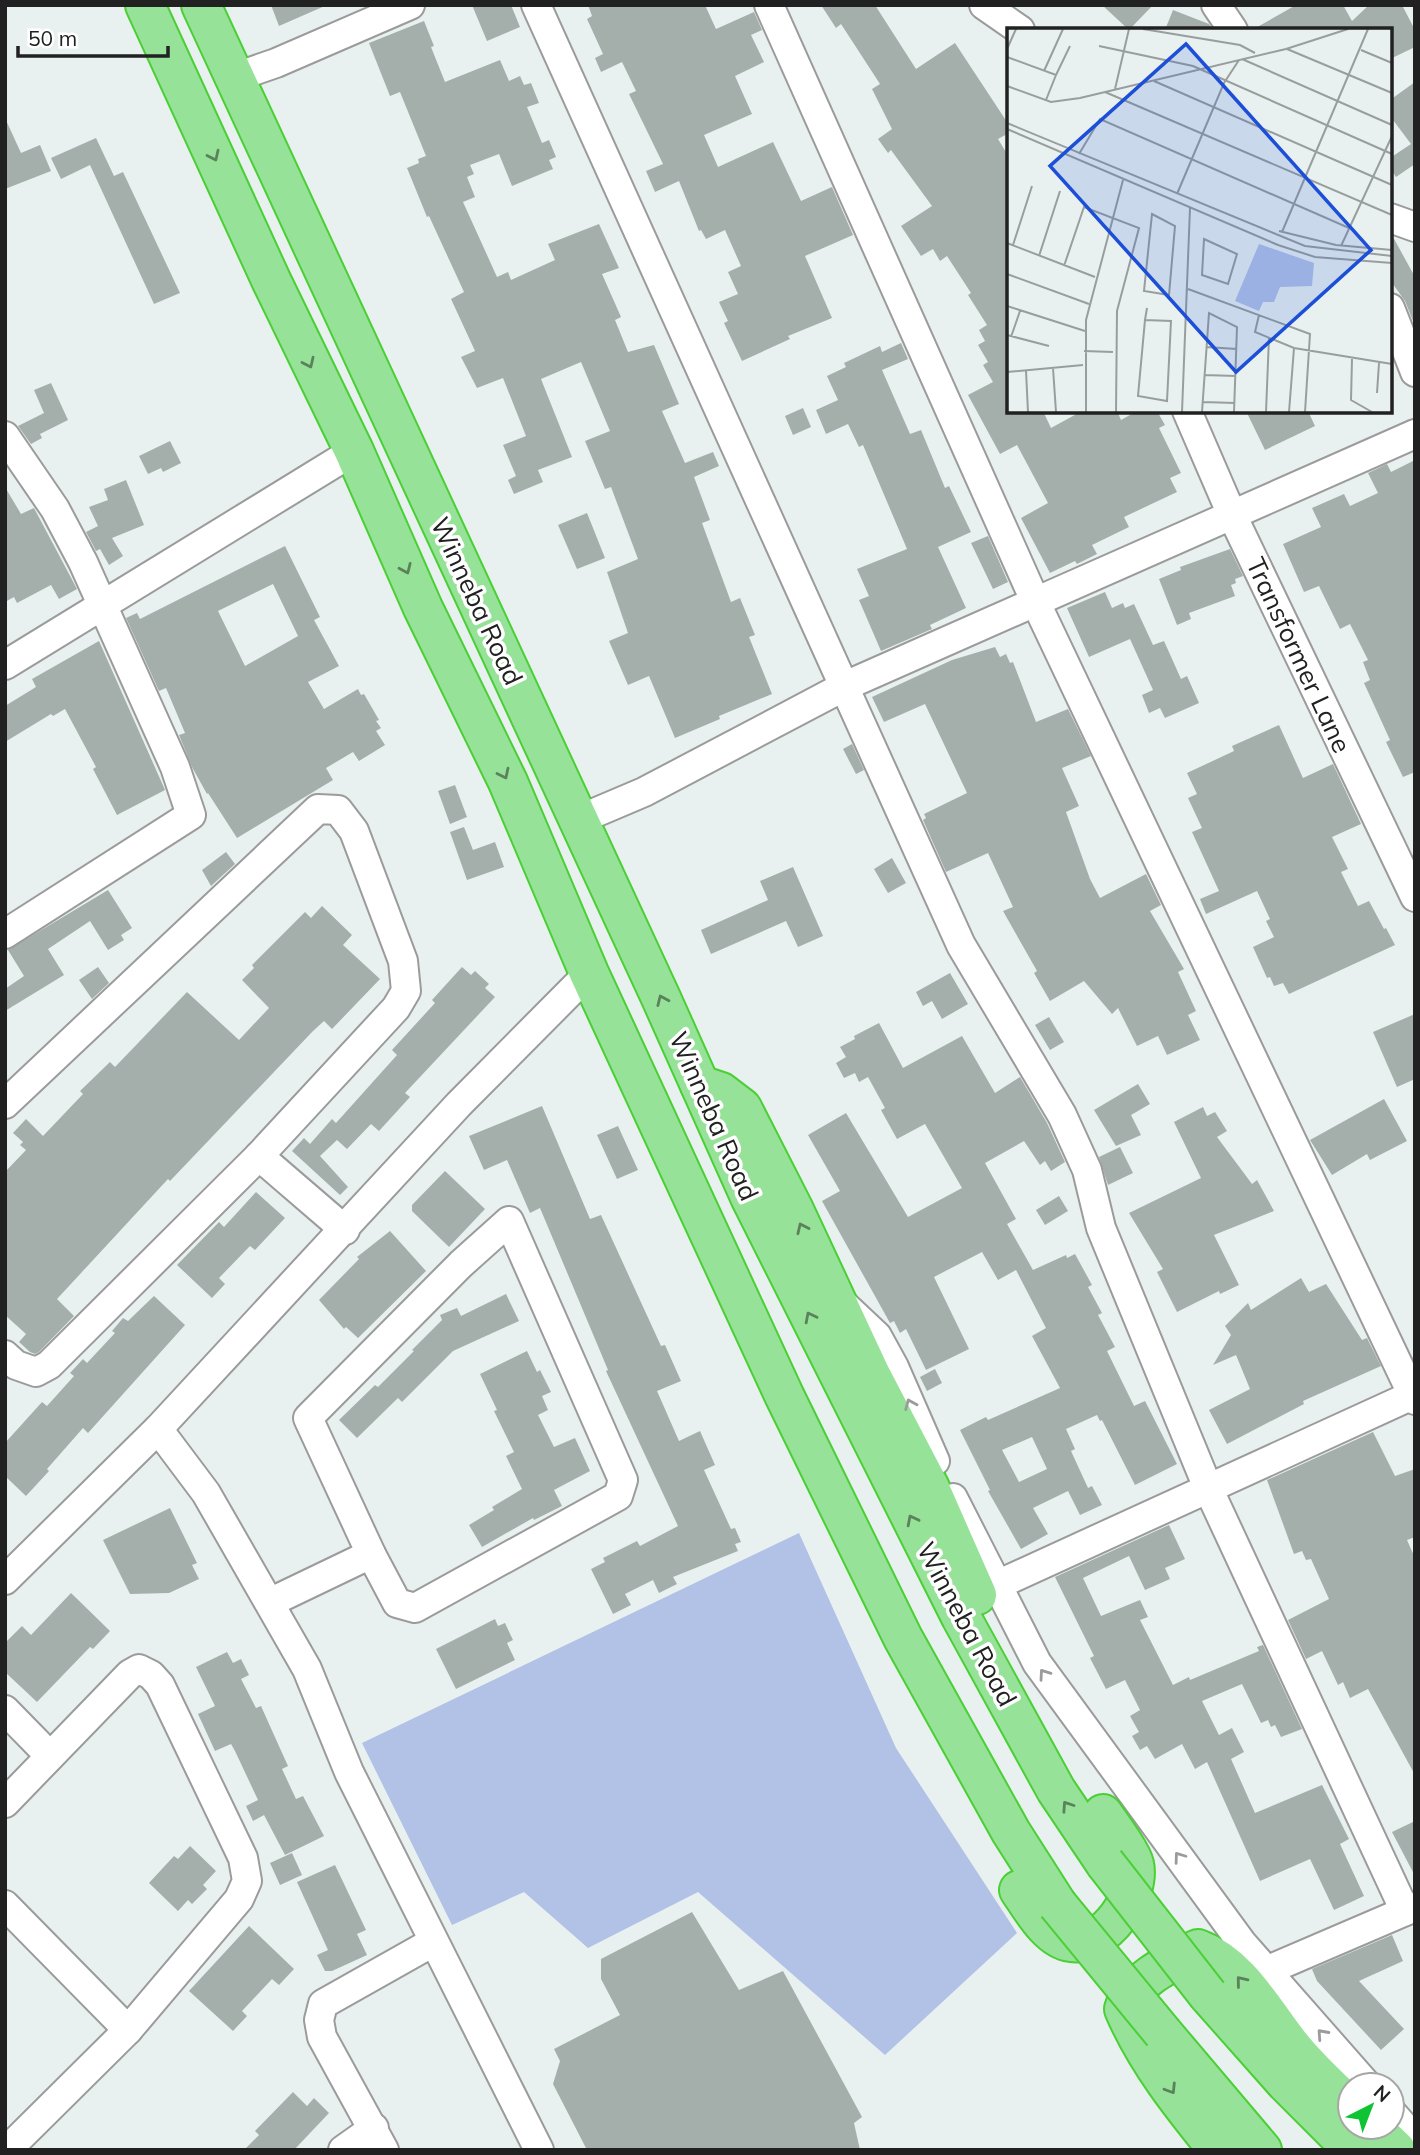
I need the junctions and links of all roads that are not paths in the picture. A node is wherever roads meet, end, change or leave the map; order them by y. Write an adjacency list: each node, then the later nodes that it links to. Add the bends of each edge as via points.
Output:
1 (145, 5): 11 (highway, Winneba Road)
2 (201, 5): 10 (highway, Winneba Road)
3 (410, 5): 10 (street)
4 (536, 5): 25 (street)
5 (769, 5): 22 (street)
6 (984, 5): 8 (street)
7 (1216, 5): 9 (street)
8 (1017, 28)
9 (1232, 28)
10 (233, 78): 12 (highway, Winneba Road)
11 (189, 102): 12 (highway, via 204,93 230,95); 20 (highway, Winneba Road, one-way to 20)
12 (256, 125): 26 (highway, Winneba Road)
13 (1392, 219): 14 (street)
14 (1415, 227)
15 (1392, 313): 16 (street)
16 (1415, 372)
17 (1188, 413): 21 (street, Transformer Lane)
18 (1415, 435): 21 (street)
19 (5, 436): 23 (street, via 55,509)
20 (354, 452): 23 (street); 29 (highway, Winneba Road, one-way to 29, via 426,615 508,782)
21 (1232, 514): 22 (street); 27 (street, Transformer Lane)
22 (1036, 603): 25 (street); 37 (street)
23 (102, 605): 24 (street); 28 (street, via 175,766 191,814)
24 (5, 665)
25 (845, 686): 26 (street, via 644,792); 39 (street, via 961,945 1062,1115 1087,1170 1101,1228)
26 (578, 820): 30 (highway, Winneba Road, one-way to 26)
27 (1415, 897)
28 (5, 934)
29 (589, 973): 33 (street, via 459,1104); 34 (highway, Winneba Road)
30 (700, 1086): 35 (highway, one-way to 30, via 742,1108 721,1092); 60 (highway, Winneba Road, one-way to 30, bridge, via 1208,1995 1105,1863 1056,1790 961,1617 750,1197)
31 (5, 1104): 32 (street, via 318,809 338,810 354,831 403,961 406,991 396,1008)
32 (259, 1156): 33 (street); 36 (street, via 49,1364 36,1372 16,1365)
33 (345, 1230): 38 (street)
34 (739, 1296): 35 (highway, via 800,1487 911,1705 978,1826 1033,1910 1052,1934 1070,1942 1090,1940 1114,1923 1132,1897 1134,1864 1031,1699); 59 (highway, Winneba Road, bridge, via 903,1638 1011,1832 1058,1904)
35 (835, 1297): 42 (street, one-way to 35, via 877,1336)
36 (5, 1354)
37 (1414, 1396): 39 (street)
38 (158, 1429): 41 (street); 43 (street, via 206,1493)
39 (1208, 1488): 42 (street); 48 (street)
40 (371, 1554): 40 (street, via 397,1603 415,1608 618,1496 623,1480 509,1221 308,1418); 43 (street)
41 (5, 1580)
42 (998, 1585): 50 (street, one-way to 42, via 1037,1663)
43 (271, 1602): 49 (street, via 307,1669 349,1772)
44 (5, 1710): 45 (street)
45 (50, 1756): 46 (street); 51 (street, via 130,1674 139,1670 151,1675 160,1685 243,1858 247,1881 239,1899)
46 (5, 1803)
47 (5, 1905): 51 (street)
48 (1410, 1909): 50 (street)
49 (433, 1942): 54 (street, via 323,2004 322,2037); 57 (street)
50 (1266, 1971): 52 (street, one-way to 50)
51 (128, 2030): 55 (street)
52 (1355, 2071)
53 (1336, 2092): 58 (highway, one-way to 58, via 1291,2046 1234,1972 1198,1948 1156,1972 1133,1992 1124,2009 1178,2100)
54 (379, 2139): 56 (street)
55 (7, 2150)
56 (343, 2150)
57 (538, 2150)
58 (1218, 2150)
59 (1262, 2150)
60 (1353, 2150)

